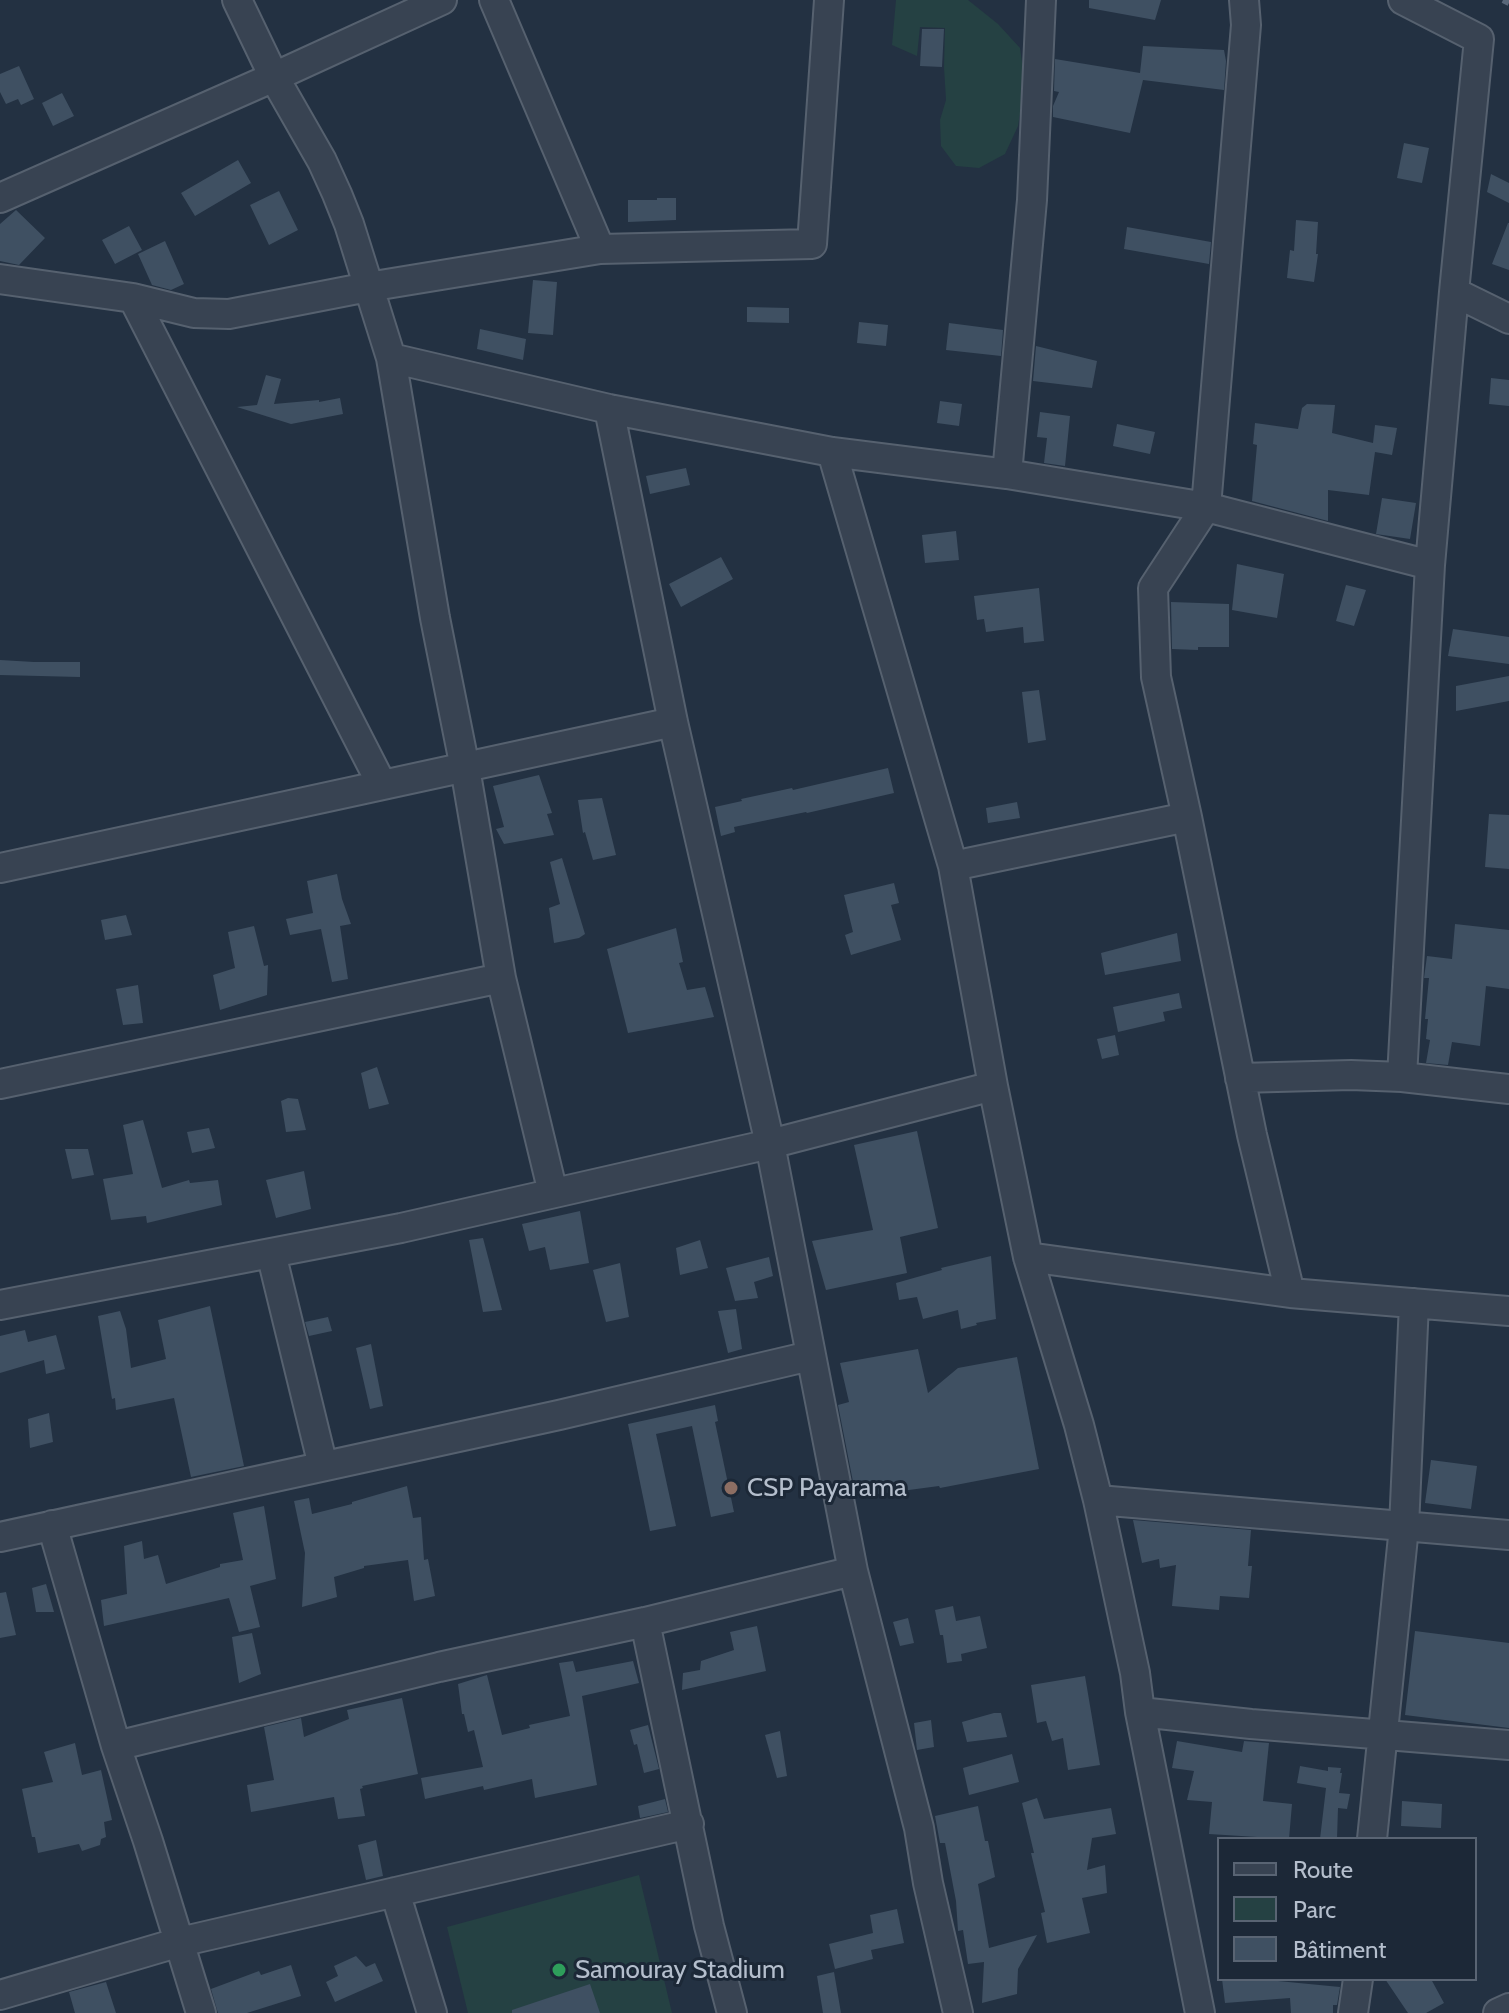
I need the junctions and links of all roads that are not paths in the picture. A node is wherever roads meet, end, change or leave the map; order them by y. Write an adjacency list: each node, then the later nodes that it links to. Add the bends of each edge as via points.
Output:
1 (237, 0): 8 (street)
2 (442, 0): 8 (street)
3 (494, 0): 10 (street)
4 (829, 0): 10 (street, via 812,244)
5 (1041, 0): 19 (street, via 1032,200)
6 (1244, 0): 20 (street)
7 (1403, 0): 13 (street, via 1479,39)
8 (274, 77): 9 (street); 12 (street, via 337,194)
9 (0, 198)
10 (600, 249): 12 (street)
11 (0, 279): 14 (street)
12 (368, 287): 14 (street, via 229,314 194,313); 16 (street)
13 (1454, 292): 15 (street); 21 (street)
14 (133, 298): 24 (street)
15 (1509, 319)
16 (391, 358): 17 (street); 23 (street)
17 (609, 409): 18 (street); 22 (street)
18 (832, 452): 19 (street); 26 (street)
19 (1007, 474): 20 (street)
20 (1206, 507): 21 (street); 25 (street, via 1153,588 1156,677)
21 (1430, 565): 29 (street)
22 (673, 722): 23 (street); 34 (street)
23 (465, 768): 24 (street); 28 (street)
24 (382, 785): 27 (street)
25 (1187, 817): 26 (street); 30 (street)
26 (953, 866): 32 (street)
27 (0, 868)
28 (501, 978): 31 (street); 35 (street)
29 (1402, 1077): 30 (street); 33 (street)
30 (1240, 1078): 38 (street)
31 (0, 1084)
32 (993, 1086): 34 (street); 37 (street)
33 (1509, 1089)
34 (770, 1144): 35 (street); 42 (street)
35 (553, 1193): 36 (street)
36 (271, 1253): 40 (street); 43 (street)
37 (1028, 1257): 38 (street); 44 (street)
38 (1290, 1293): 39 (street)
39 (1414, 1303): 41 (street); 46 (street)
40 (0, 1305)
41 (1509, 1311)
42 (810, 1356): 43 (street); 49 (street)
43 (323, 1466): 45 (street)
44 (1098, 1500): 46 (street); 51 (street)
45 (52, 1525): 48 (street); 54 (street)
46 (1404, 1527): 47 (street); 52 (street)
47 (1509, 1535)
48 (0, 1537)
49 (853, 1571): 50 (street); 65 (street, via 919,1828)
50 (645, 1622): 54 (street); 55 (street)
51 (1140, 1712): 52 (street); 66 (street)
52 (1383, 1733): 53 (street); 56 (street)
53 (1509, 1745)
54 (116, 1746): 58 (street)
55 (689, 1824): 57 (street); 64 (street)
56 (1372, 1837)
57 (395, 1892): 58 (street); 63 (street)
58 (180, 1942): 60 (street); 62 (street)
59 (1358, 1981): 67 (street)
60 (0, 1995)
61 (1509, 2008): 68 (street)
62 (201, 2013)
63 (432, 2013)
64 (732, 2013)
65 (958, 2013)
66 (1200, 2013)
67 (1353, 2013)
68 (1498, 2013)

